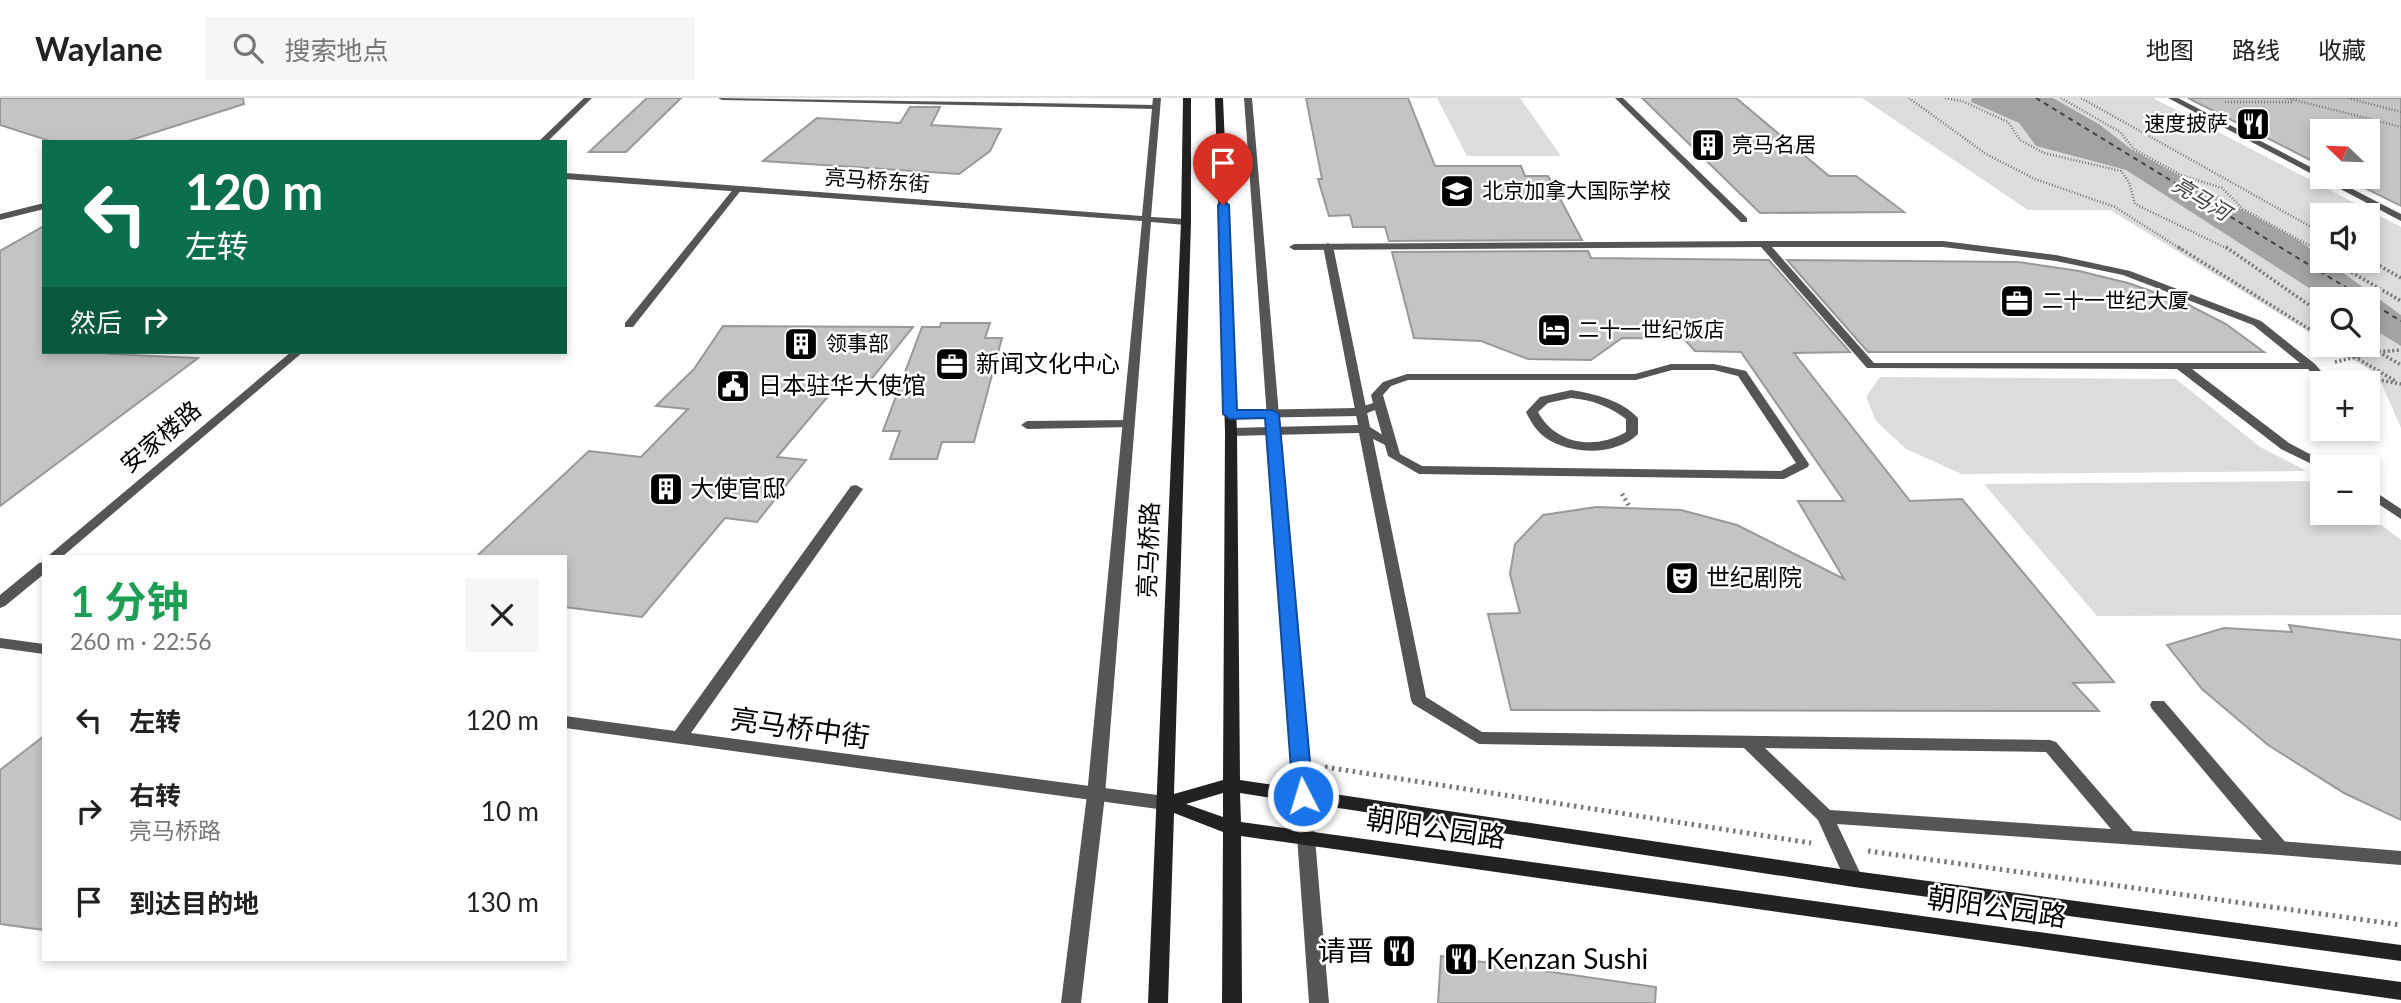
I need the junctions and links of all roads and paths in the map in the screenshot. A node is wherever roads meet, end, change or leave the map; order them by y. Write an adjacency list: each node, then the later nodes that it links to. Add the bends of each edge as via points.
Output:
1 (588, 98): 20 (street)
2 (722, 98): 17 (street)
3 (1187, 98): 28 (main road, 亮马桥路)
4 (1219, 98): 55 (main road)
5 (1248, 98): 56 (street)
6 (1619, 98): 27 (street)
7 (1909, 98): 40 (path, via 1986,154 2035,179 2115,207)
8 (1945, 98): 14 (path)
9 (2061, 98): 31 (path, via 2120,132 2134,149 2181,175 2222,188 2243,209)
10 (2081, 98): 29 (path)
11 (2172, 98): 25 (street)
12 (2287, 98): 16 (path)
13 (2347, 98): 18 (path)
14 (1962, 100): 38 (path, via 2008,122 2020,140 2044,153 2121,171 2135,204 2219,242)
15 (2216, 102): 16 (path)
16 (2299, 102): 19 (path)
17 (1157, 103): 26 (street)
18 (2401, 112)
19 (2401, 127)
20 (544, 140)
21 (567, 176): 22 (street, 亮马桥东街)
22 (738, 189): 26 (street, 亮马桥东街); 39 (street)
23 (42, 206): 24 (street)
24 (0, 217)
25 (2401, 218)
26 (1146, 219): 28 (street, 亮马桥东街); 57 (street)
27 (1744, 220)
28 (1186, 222): 79 (main road, 亮马桥路)
29 (2310, 226)
30 (1764, 244): 32 (street); 48 (street, via 1871,366); 49 (street, via 1943,244 2056,258 2126,273 2257,323)
31 (2310, 245)
32 (1328, 246): 33 (street); 54 (street)
33 (1294, 247)
34 (2380, 266): 36 (path)
35 (2349, 273): 37 (path)
36 (2401, 278)
37 (2401, 301)
38 (2310, 306)
39 (629, 326)
40 (2310, 329)
41 (2401, 350): 42 (path)
42 (2380, 352)
43 (295, 354): 67 (street, 安家楼路)
44 (2380, 354): 47 (path)
45 (2359, 357): 46 (path)
46 (2356, 358): 49 (path); 51 (path)
47 (2401, 365)
48 (2180, 366): 49 (street); 63 (street, via 2285,446)
49 (2311, 366): 50 (street); 51 (path)
50 (2315, 371)
51 (2401, 384)
52 (1544, 400): 52 (street, via 1532,412 1536,424 1550,436 1595,448 1621,443 1632,435 1632,418 1615,404 1571,394)
53 (1380, 404): 54 (street); 62 (street); 62 (street, via 1377,395 1387,384 1407,377 1636,377 1671,367 1714,367 1742,373 1803,464 1784,475 1419,470 1394,456)
54 (1360, 412): 56 (street); 59 (street)
55 (1230, 414): 56 (street); 61 (main road)
56 (1272, 414): 60 (street)
57 (1128, 424): 58 (street); 77 (street)
58 (1027, 425)
59 (1365, 429): 60 (street); 62 (street); 75 (street, via 1419,700 1479,738)
60 (1273, 431): 61 (street); 78 (street)
61 (1231, 432): 76 (main road)
62 (1391, 444)
63 (2310, 458)
64 (856, 489): 74 (street)
65 (2380, 500): 66 (street)
66 (2401, 515)
67 (56, 555)
68 (42, 568): 69 (street)
69 (0, 603)
70 (0, 643): 71 (street)
71 (42, 649)
72 (2158, 705): 84 (street)
73 (567, 722): 74 (street, 亮马桥中街)
74 (678, 737): 77 (street, 亮马桥中街)
75 (1749, 743): 80 (street); 83 (street, via 2050,746)
76 (1229, 785): 78 (main road, 朝阳公园路); 79 (main road, 朝阳公园路); 81 (main road)
77 (1096, 795): 79 (street, 亮马桥中街); 89 (street)
78 (1303, 796): 82 (street); 86 (main road, 朝阳公园路)
79 (1165, 803): 81 (main road, 朝阳公园路); 90 (main road, 亮马桥路)
80 (1825, 816): 83 (street); 86 (street)
81 (1229, 827): 82 (main road, 朝阳公园路); 91 (main road)
82 (1306, 838): 88 (main road, 朝阳公园路); 92 (street)
83 (2129, 838): 84 (street)
84 (2280, 848): 85 (street)
85 (2401, 858)
86 (1854, 879): 87 (main road, 朝阳公园路)
87 (2401, 953)
88 (2401, 992)
89 (1071, 1003)
90 (1158, 1003)
91 (1231, 1003)
92 (1319, 1003)

